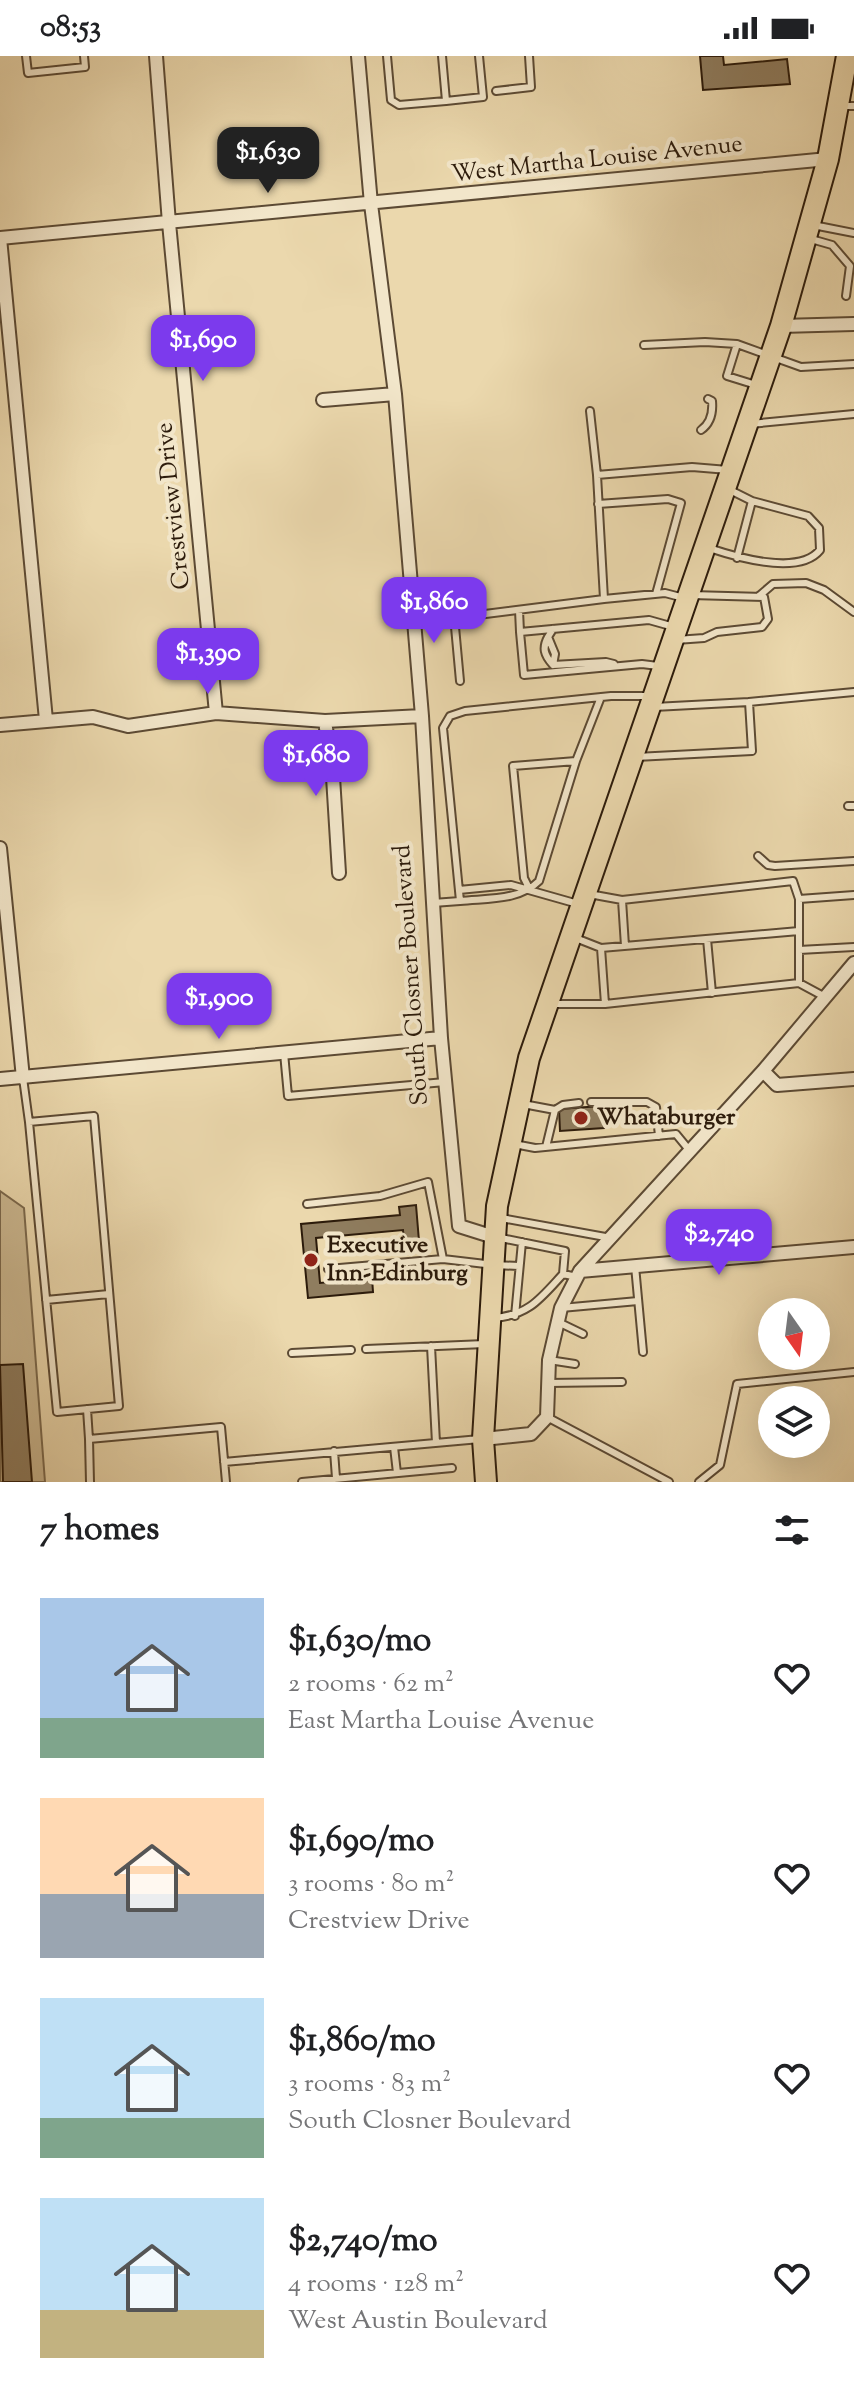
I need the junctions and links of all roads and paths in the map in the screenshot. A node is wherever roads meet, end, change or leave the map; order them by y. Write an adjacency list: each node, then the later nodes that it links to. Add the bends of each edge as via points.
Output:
1 (26, 56): 2 (lane, via 28,73 85,67)
2 (84, 56)
3 (156, 56): 15 (street, Crestview Drive)
4 (358, 56): 14 (street, South Closner Boulevard)
5 (387, 56): 11 (lane, via 391,100 399,105)
6 (442, 56): 11 (lane)
7 (479, 56): 11 (lane, via 483,97)
8 (529, 56): 10 (lane, via 531,87)
9 (849, 61): 12 (main road)
10 (496, 91)
11 (446, 101)
12 (846, 106): 13 (main road)
13 (828, 159): 14 (street, West Martha Louise Avenue); 16 (main road)
14 (371, 204): 15 (street, West Martha Louise Avenue); 27 (street, South Closner Boulevard)
15 (169, 223): 18 (street, West Martha Louise Avenue); 58 (street, Crestview Drive)
16 (808, 231): 17 (lane); 19 (lane, via 832,245 850,266); 21 (main road)
17 (854, 231)
18 (0, 238): 60 (street)
19 (846, 296)
20 (854, 324): 21 (street)
21 (781, 326): 24 (main road)
22 (737, 344): 23 (lane); 24 (lane); 26 (lane, via 727,376)
23 (644, 345)
24 (771, 356): 25 (lane, via 801,367); 26 (main road)
25 (854, 364)
26 (761, 387): 32 (main road)
27 (395, 394): 29 (street); 47 (street, South Closner Boulevard)
28 (708, 399): 33 (lane, via 713,409)
29 (323, 400)
30 (590, 411): 34 (lane)
31 (854, 414): 32 (lane)
32 (748, 424): 35 (main road)
33 (701, 430)
34 (597, 475): 35 (lane, via 692,467); 37 (lane)
35 (729, 479): 36 (lane); 38 (main road)
36 (752, 501): 39 (lane); 39 (lane, via 815,521 820,550 802,561)
37 (598, 504): 40 (lane, via 668,499 681,503); 43 (lane)
38 (705, 547): 39 (lane); 41 (main road)
39 (737, 558)
40 (656, 594): 41 (lane); 43 (lane)
41 (688, 597): 42 (lane); 50 (main road)
42 (758, 597): 45 (lane, via 773,584 806,583); 50 (lane, via 766,600 768,619 762,627 704,638)
43 (604, 599): 44 (lane)
44 (519, 610): 46 (lane); 49 (lane)
45 (854, 612)
46 (454, 616): 47 (lane); 53 (lane)
47 (414, 623): 59 (street, South Closner Boulevard)
48 (553, 629): 49 (lane); 50 (lane, via 649,620); 51 (lane, via 548,637 553,665)
49 (520, 632): 51 (lane, via 524,675)
50 (675, 634): 52 (main road)
51 (622, 666): 52 (lane)
52 (664, 667): 56 (main road)
53 (460, 681)
54 (854, 692): 57 (lane)
55 (601, 697): 56 (lane); 64 (lane); 69 (lane, via 450,716 443,728)
56 (652, 702): 57 (lane); 63 (main road)
57 (749, 702): 63 (lane, via 752,751)
58 (216, 713): 60 (street, via 128,726 93,717); 61 (street)
59 (422, 716): 61 (street); 76 (street, South Closner Boulevard)
60 (46, 720): 62 (street)
61 (325, 721): 68 (street)
62 (0, 725)
63 (633, 757): 72 (main road)
64 (576, 761): 70 (lane, via 539,881); 70 (lane, via 513,766 524,878)
65 (0, 848): 93 (street)
66 (758, 856): 67 (lane, via 775,866)
67 (854, 861)
68 (339, 873)
69 (459, 890): 70 (lane, via 511,885); 75 (lane)
70 (530, 890): 72 (lane); 75 (lane)
71 (854, 895): 73 (lane)
72 (584, 899): 74 (lane); 78 (main road)
73 (799, 899): 74 (lane, via 793,881); 77 (lane)
74 (622, 900): 80 (lane)
75 (460, 901): 76 (lane)
76 (433, 903): 90 (street, South Closner Boulevard)
77 (799, 931): 79 (lane); 83 (lane)
78 (571, 937): 82 (lane); 88 (main road)
79 (707, 939): 80 (lane); 86 (lane)
80 (625, 946): 82 (lane)
81 (854, 947): 83 (lane)
82 (601, 948): 89 (lane)
83 (799, 950): 85 (lane)
84 (854, 963): 87 (street)
85 (799, 983): 86 (lane); 87 (lane)
86 (712, 993): 89 (lane)
87 (825, 997): 92 (street)
88 (548, 1004): 89 (lane); 99 (main road)
89 (605, 1004)
90 (441, 1038): 91 (street); 96 (street, South Closner Boulevard)
91 (284, 1053): 93 (street); 96 (lane, via 288,1096)
92 (763, 1071): 95 (street, via 777,1085); 105 (street)
93 (23, 1078): 94 (street); 101 (lane)
94 (0, 1079)
95 (854, 1079)
96 (445, 1082): 107 (street, South Closner Boulevard, via 459,1226)
97 (591, 1102): 102 (lane, via 647,1102 656,1107)
98 (579, 1103): 100 (lane)
99 (519, 1104): 100 (lane); 103 (main road)
100 (555, 1110): 104 (lane)
101 (29, 1122): 118 (lane, via 94,1116); 119 (lane)
102 (659, 1136): 104 (lane); 105 (lane, via 676,1134)
103 (511, 1144): 104 (lane); 107 (main road)
104 (546, 1147)
105 (690, 1151): 108 (street)
106 (307, 1204): 111 (lane, via 380,1196 428,1182)
107 (495, 1227): 108 (lane); 109 (lane); 112 (main road)
108 (611, 1238): 117 (street)
109 (522, 1242): 113 (lane); 116 (lane, via 565,1251)
110 (854, 1247): 114 (street)
111 (443, 1259): 112 (lane); 115 (lane)
112 (494, 1265): 113 (lane); 123 (main road)
113 (519, 1266): 122 (lane)
114 (635, 1266): 117 (street); 120 (lane)
115 (328, 1269)
116 (563, 1274): 117 (lane); 122 (lane)
117 (579, 1274): 121 (street)
118 (109, 1294): 119 (lane); 137 (lane, via 119,1406)
119 (46, 1300): 137 (lane, via 57,1412)
120 (638, 1301): 121 (lane); 130 (lane)
121 (561, 1308): 124 (street)
122 (515, 1316): 123 (lane)
123 (490, 1318): 126 (main road)
124 (558, 1322): 125 (lane); 132 (street)
125 (583, 1334)
126 (488, 1344): 127 (lane); 140 (main road)
127 (431, 1346): 128 (lane); 141 (lane)
128 (366, 1349)
129 (351, 1350): 131 (lane)
130 (643, 1352)
131 (292, 1353)
132 (549, 1360): 133 (lane); 136 (street)
133 (575, 1364)
134 (854, 1372): 153 (lane, via 737,1384 720,1465)
135 (622, 1382): 136 (lane)
136 (548, 1383): 138 (street)
137 (87, 1409): 139 (lane)
138 (547, 1417): 140 (street, via 531,1434); 152 (lane)
139 (89, 1439): 144 (lane, via 221,1427); 148 (lane)
140 (483, 1439): 141 (lane); 151 (main road)
141 (436, 1443): 142 (lane)
142 (394, 1447): 143 (lane); 146 (lane)
143 (334, 1451): 144 (lane); 147 (lane)
144 (224, 1462): 149 (lane)
145 (452, 1468): 146 (lane)
146 (397, 1473): 147 (lane)
147 (336, 1478): 150 (lane)
148 (90, 1482)
149 (226, 1482)
150 (302, 1482)
151 (486, 1482)
152 (669, 1482)
153 (699, 1482)

